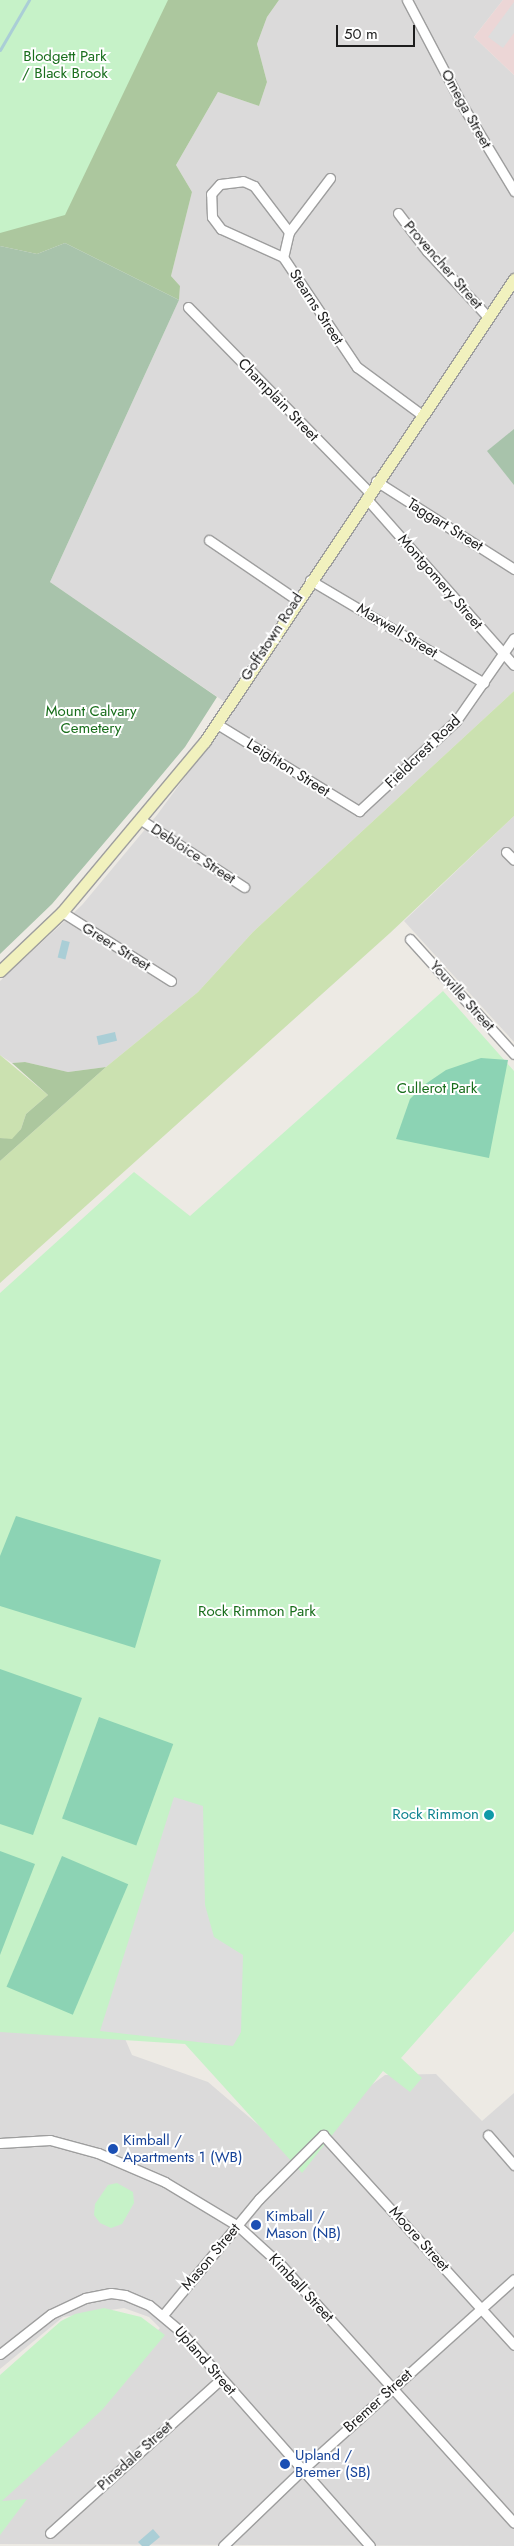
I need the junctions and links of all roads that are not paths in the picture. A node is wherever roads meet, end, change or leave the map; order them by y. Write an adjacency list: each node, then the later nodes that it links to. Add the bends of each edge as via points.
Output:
1 (406, 0): 3 (street, Omega Street, via 461,103)
2 (330, 178): 5 (street, Stearns Street)
3 (514, 191)
4 (398, 213): 9 (street, Provencher Street)
5 (289, 232): 6 (street, Stearns Street); 6 (street, via 254,186 242,181 220,184 211,194 212,217 220,229)
6 (283, 257): 10 (street, Stearns Street, via 357,367)
7 (514, 279): 9 (main road, Goffstown Road)
8 (188, 307): 12 (street, Champlain Street)
9 (488, 317): 10 (main road, Goffstown Road)
10 (421, 414): 11 (main road, Goffstown Road)
11 (376, 482): 12 (main road, Goffstown Road); 14 (street, Taggart Street)
12 (368, 495): 15 (main road, Goffstown Road); 18 (street, Montgomery Street)
13 (209, 540): 16 (street)
14 (514, 569)
15 (310, 580): 16 (main road, Goffstown Road); 20 (street, Maxwell Street)
16 (297, 600): 21 (main road, Goffstown Road)
17 (514, 638): 18 (street, Fieldcrest Road)
18 (504, 655): 19 (street, Montgomery Street); 20 (street, Fieldcrest Road)
19 (514, 666)
20 (484, 683): 22 (street, Fieldcrest Road, via 456,721)
21 (217, 724): 22 (street, Leighton Street); 23 (main road, Goffstown Road)
22 (359, 811)
23 (141, 820): 26 (street, Debloice Street); 27 (main road, Goffstown Road)
24 (506, 852): 25 (street)
25 (514, 860)
26 (244, 887)
27 (62, 912): 29 (main road, Goffstown Road); 30 (street, Greer Street)
28 (410, 938): 31 (street, Youville Street)
29 (0, 971)
30 (171, 981)
31 (514, 1054)
32 (323, 2135): 36 (street, Mason Street, via 291,2164); 38 (street, Moore Street)
33 (488, 2135): 35 (street)
34 (0, 2143): 36 (street, Kimball Street, via 50,2140 98,2153 165,2182)
35 (514, 2165)
36 (238, 2226): 39 (street, Mason Street); 43 (street, Kimball Street, via 282,2266)
37 (514, 2279): 38 (street, Bremer Street)
38 (481, 2309): 40 (street, Moore Street); 43 (street, Bremer Street)
39 (163, 2315): 41 (street, Upland Street, via 125,2295 98,2295 51,2314); 42 (street, Upland Street)
40 (514, 2345)
41 (0, 2354)
42 (220, 2379): 44 (street, Upland Street); 46 (street, Pinedale Street)
43 (392, 2389): 44 (street, Bremer Street); 45 (street, Kimball Street)
44 (302, 2470): 47 (street, Bremer Street); 48 (street, Upland Street)
45 (514, 2523)
46 (50, 2533)
47 (223, 2546)
48 (370, 2546)

